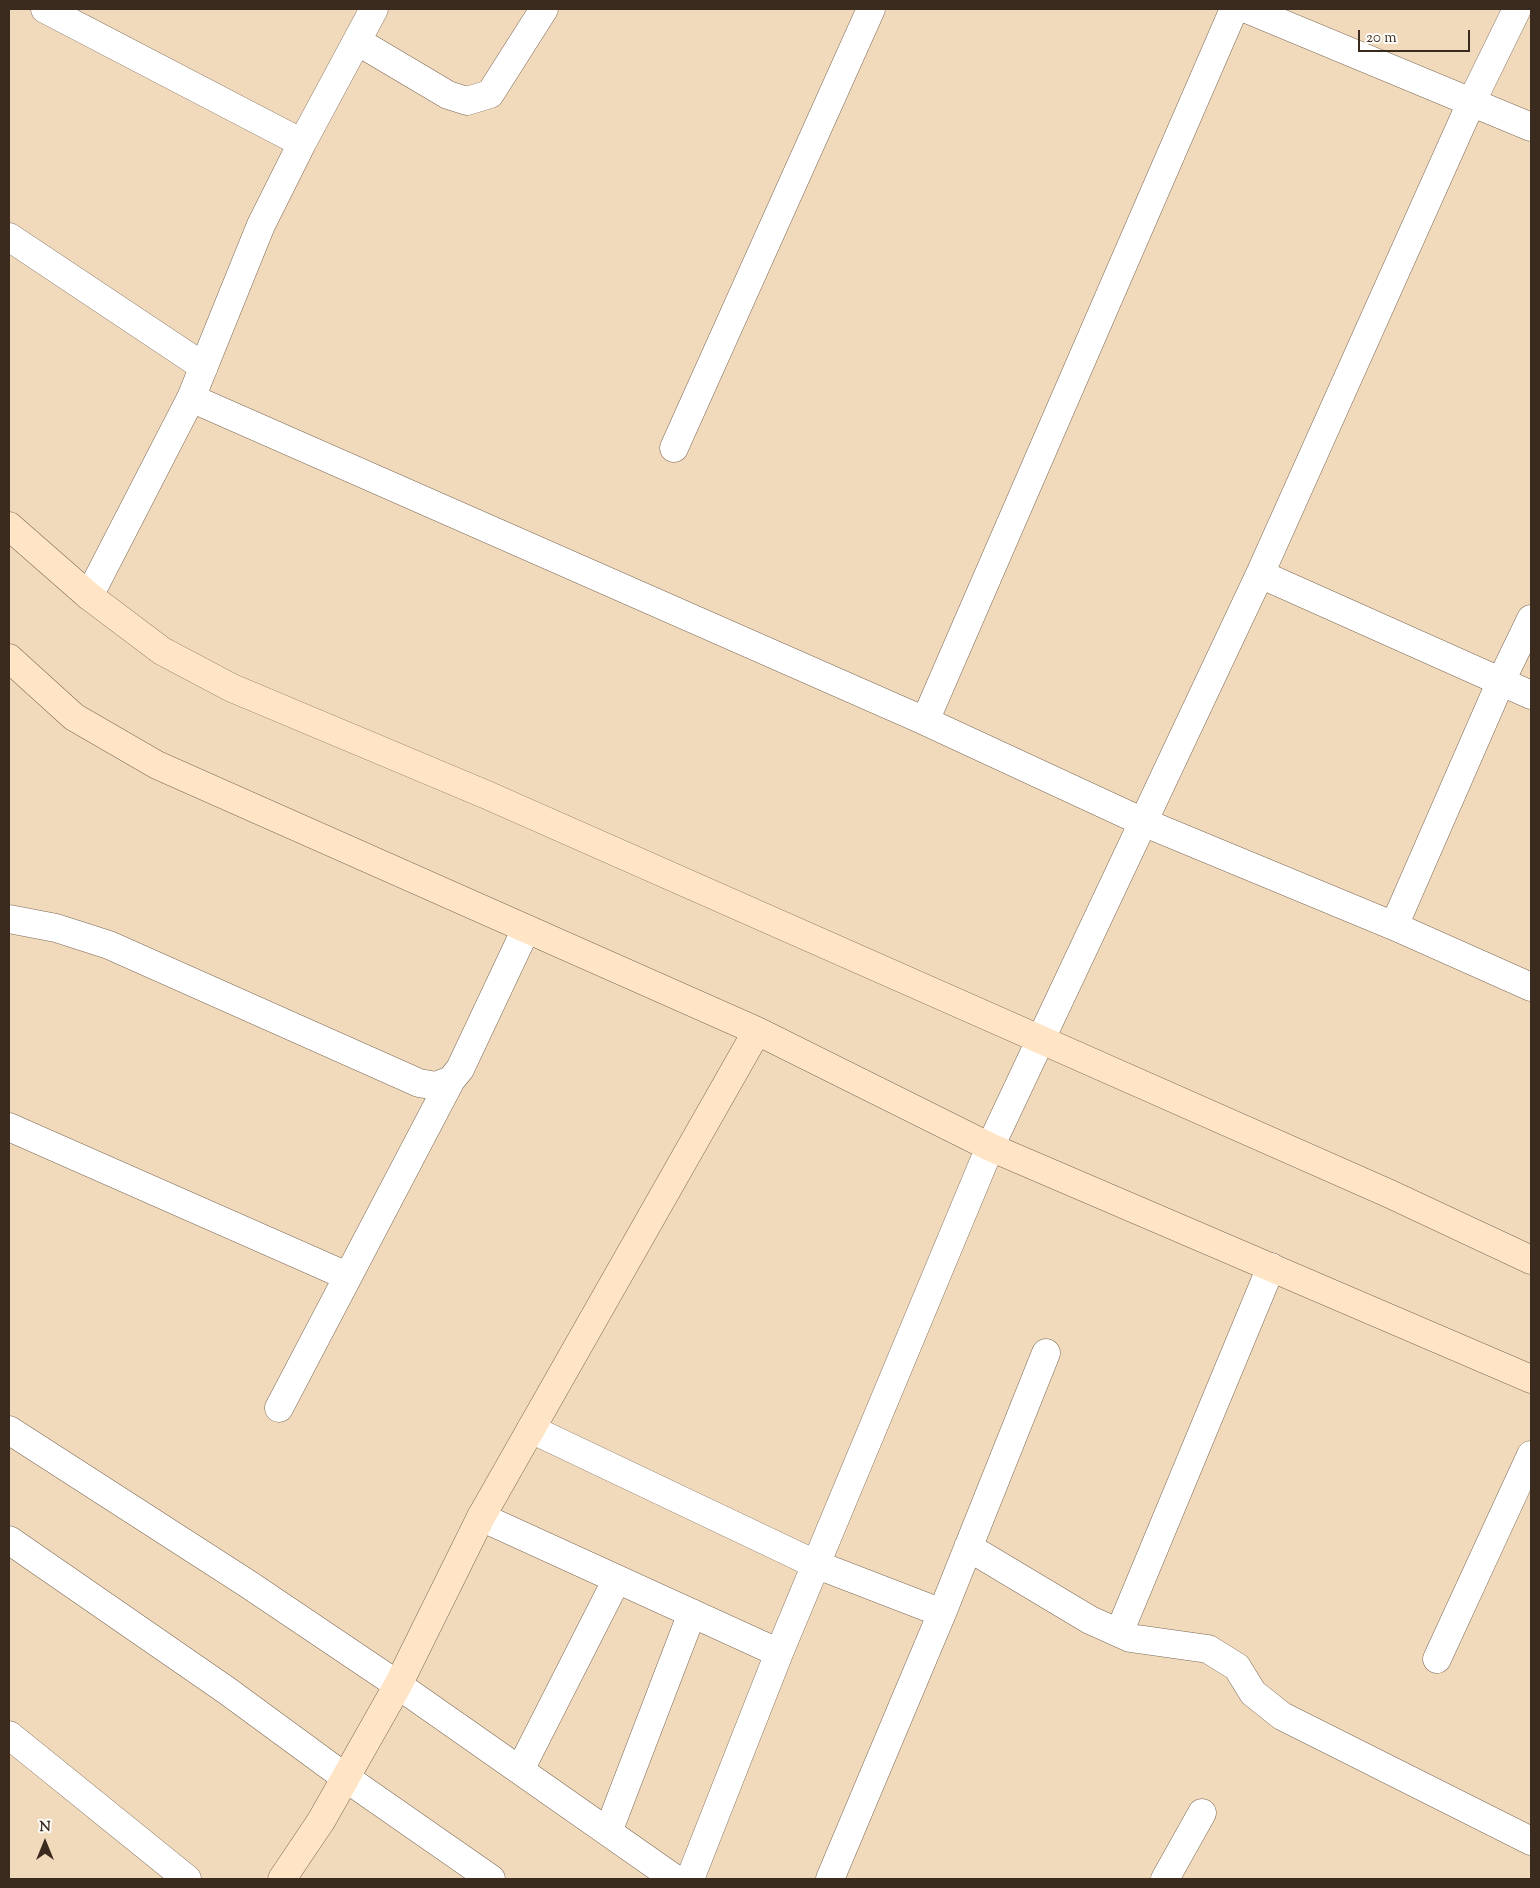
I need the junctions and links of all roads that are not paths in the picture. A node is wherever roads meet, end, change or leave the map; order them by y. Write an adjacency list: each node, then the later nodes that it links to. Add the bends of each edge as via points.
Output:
1 (45, 9): 11 (street)
2 (374, 9): 8 (street)
3 (544, 9): 8 (street, via 490,94 467,101 448,95)
4 (871, 9): 15 (street)
5 (1234, 9): 23 (street)
6 (1247, 9): 9 (street)
7 (1517, 9): 9 (street)
8 (357, 40): 11 (street)
9 (1471, 103): 10 (street); 17 (street)
10 (1531, 127)
11 (302, 143): 13 (street, via 261,225)
12 (9, 236): 13 (street)
13 (204, 367): 14 (street)
14 (192, 398): 18 (street); 23 (street)
15 (674, 448)
16 (9, 526): 18 (street)
17 (1260, 574): 21 (street); 24 (street)
18 (89, 596): 30 (street, via 162,651 232,688 487,795)
19 (1531, 619): 21 (street)
20 (9, 658): 27 (street, via 74,717 157,765)
21 (1501, 681): 22 (street); 26 (street)
22 (1531, 695)
23 (925, 721): 24 (street)
24 (1143, 822): 26 (street); 30 (street)
25 (9, 920): 31 (street, via 56,928 109,945 419,1083 436,1086)
26 (1394, 926): 28 (street)
27 (526, 929): 29 (street); 31 (street, via 460,1069)
28 (1531, 987)
29 (757, 1031): 33 (street); 40 (street)
30 (1041, 1042): 33 (street); 34 (street, via 1390,1194)
31 (451, 1080): 36 (street)
32 (9, 1127): 36 (street)
33 (990, 1147): 35 (street); 46 (street)
34 (1531, 1260)
35 (1271, 1267): 38 (street); 50 (street)
36 (347, 1276): 39 (street)
37 (1046, 1353): 45 (street)
38 (1531, 1379)
39 (279, 1408)
40 (530, 1429): 43 (street); 46 (street)
41 (9, 1430): 53 (street)
42 (1531, 1455): 52 (street)
43 (481, 1517): 47 (street); 53 (street)
44 (9, 1540): 56 (street, via 226,1690)
45 (968, 1547): 49 (street); 50 (street, via 1090,1620)
46 (815, 1564): 49 (street); 51 (street)
47 (617, 1579): 48 (street); 55 (street)
48 (692, 1613): 51 (street); 58 (street)
49 (942, 1613): 65 (street)
50 (1119, 1633): 59 (street, via 1130,1638 1208,1649 1236,1667 1253,1693 1282,1716)
51 (779, 1652): 64 (street)
52 (1437, 1659)
53 (398, 1685): 55 (street); 56 (street)
54 (9, 1736): 60 (street)
55 (520, 1770): 58 (street)
56 (346, 1778): 61 (street); 62 (street)
57 (1202, 1812): 66 (street)
58 (608, 1832): 63 (street)
59 (1531, 1841)
60 (187, 1879)
61 (282, 1879)
62 (491, 1879)
63 (675, 1879)
64 (690, 1879)
65 (830, 1879)
66 (1165, 1879)

